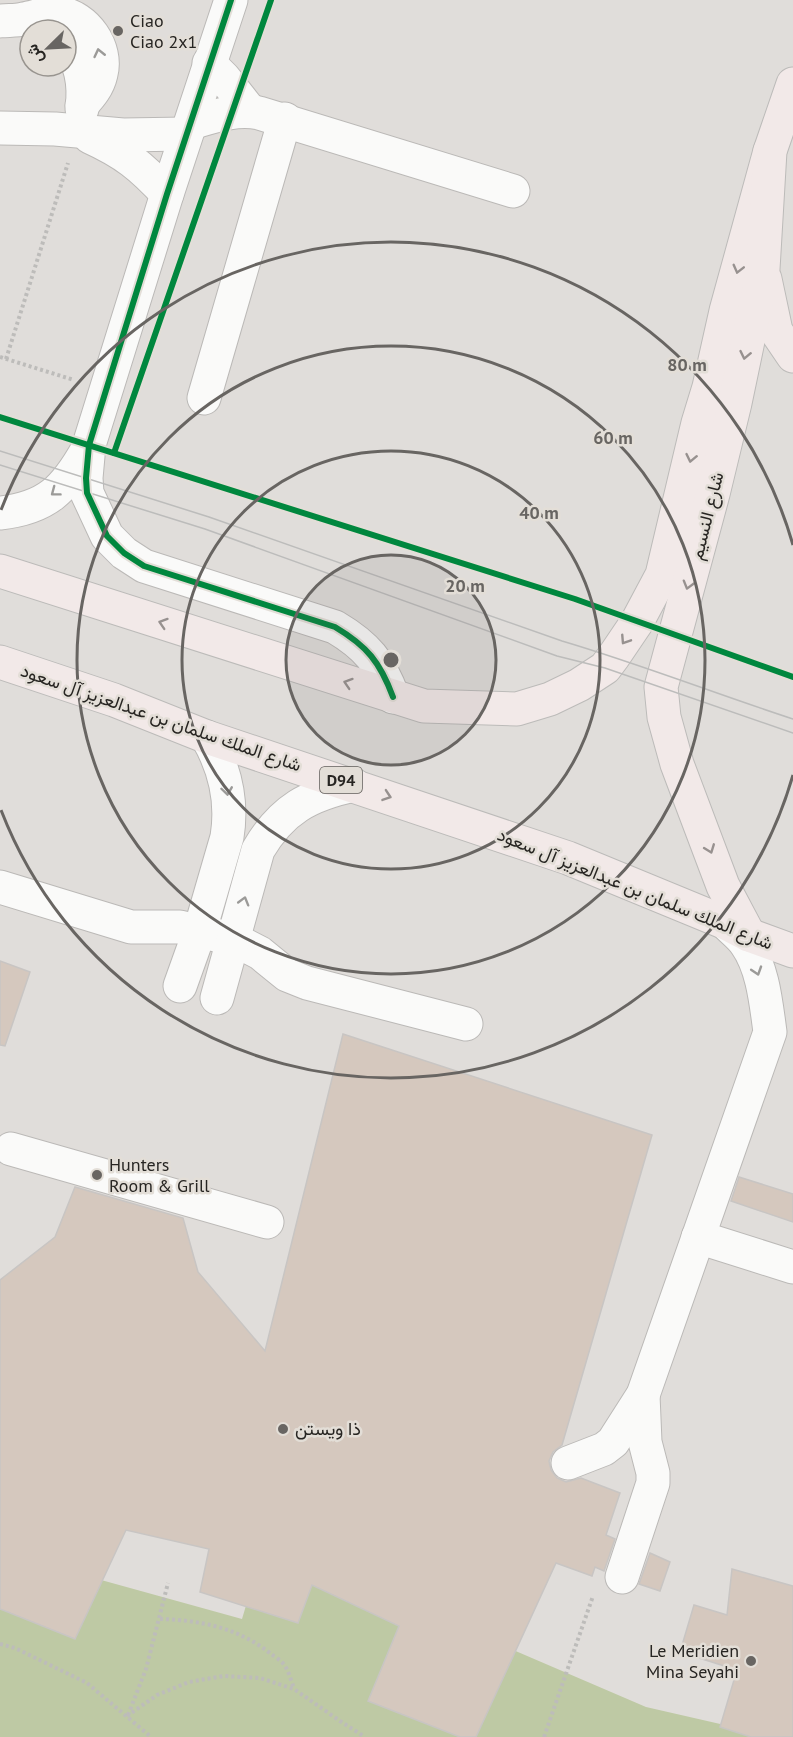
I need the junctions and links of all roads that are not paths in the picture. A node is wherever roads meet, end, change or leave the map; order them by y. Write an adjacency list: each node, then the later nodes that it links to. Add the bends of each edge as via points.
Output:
1 (231, 0): 5 (street)
2 (33, 18): 3 (street, one-way to 2, via 42,12)
3 (73, 18)
4 (78, 20): 9 (street, one-way to 4, via 102,72 101,53 94,35)
5 (209, 63): 8 (street); 12 (street)
6 (78, 64): 9 (street, via 83,86)
7 (793, 84): 13 (main road, شارع النسيم)
8 (250, 111): 10 (street); 12 (street, via 220,115)
9 (80, 118): 11 (street, via 32,128); 12 (street, via 123,135); 15 (street, via 145,170)
10 (285, 119): 14 (street); 18 (street)
11 (0, 128)
12 (189, 128): 15 (street)
13 (770, 152): 16 (main road, شارع النسيم); 23 (main road, one-way to 23, via 726,311 662,575 637,622 605,668 550,699 517,709 424,706)
14 (513, 191)
15 (166, 194): 19 (street)
16 (763, 269): 17 (main road, via 776,331); 27 (main road, شارع النسيم, one-way to 27, via 713,494 661,687 664,717 677,764)
17 (793, 356)
18 (204, 398)
19 (89, 445): 20 (street, one-way to 20, via 64,485 43,501 19,511); 23 (street, via 87,493 107,536 124,553 144,566 335,627 372,654)
20 (0, 513)
21 (0, 571): 23 (main road, one-way to 21)
22 (0, 662): 24 (main road, شارع الملك سلمان بن عبدالعزيز آل سعود / D94, via 114,700)
23 (393, 697)
24 (207, 737): 25 (main road, شارع الملك سلمان بن عبدالعزيز آل سعود / D94); 28 (street, one-way to 28, via 222,767 230,807 227,837)
25 (354, 785): 27 (main road, شارع الملك سلمان بن عبدالعزيز آل سعود / D94, one-way to 27, via 568,858); 29 (street, one-way to 25, via 258,850 267,835 292,809 308,799)
26 (0, 887): 28 (street, via 131,927)
27 (738, 929): 30 (main road, شارع الملك سلمان بن عبدالعزيز آل سعود / D94); 34 (street, one-way to 34, via 756,965)
28 (200, 930): 29 (street); 31 (street)
29 (233, 939): 32 (street); 33 (street, via 260,953 286,975 306,983)
30 (793, 951)
31 (180, 986)
32 (217, 998)
33 (466, 1024)
34 (781, 1035): 37 (street)
35 (10, 1149): 36 (street)
36 (267, 1222)
37 (699, 1237): 38 (street); 39 (street)
38 (793, 1267)
39 (643, 1395): 40 (street, via 613,1442); 41 (street, via 645,1442 653,1483)
40 (568, 1463)
41 (622, 1577)

